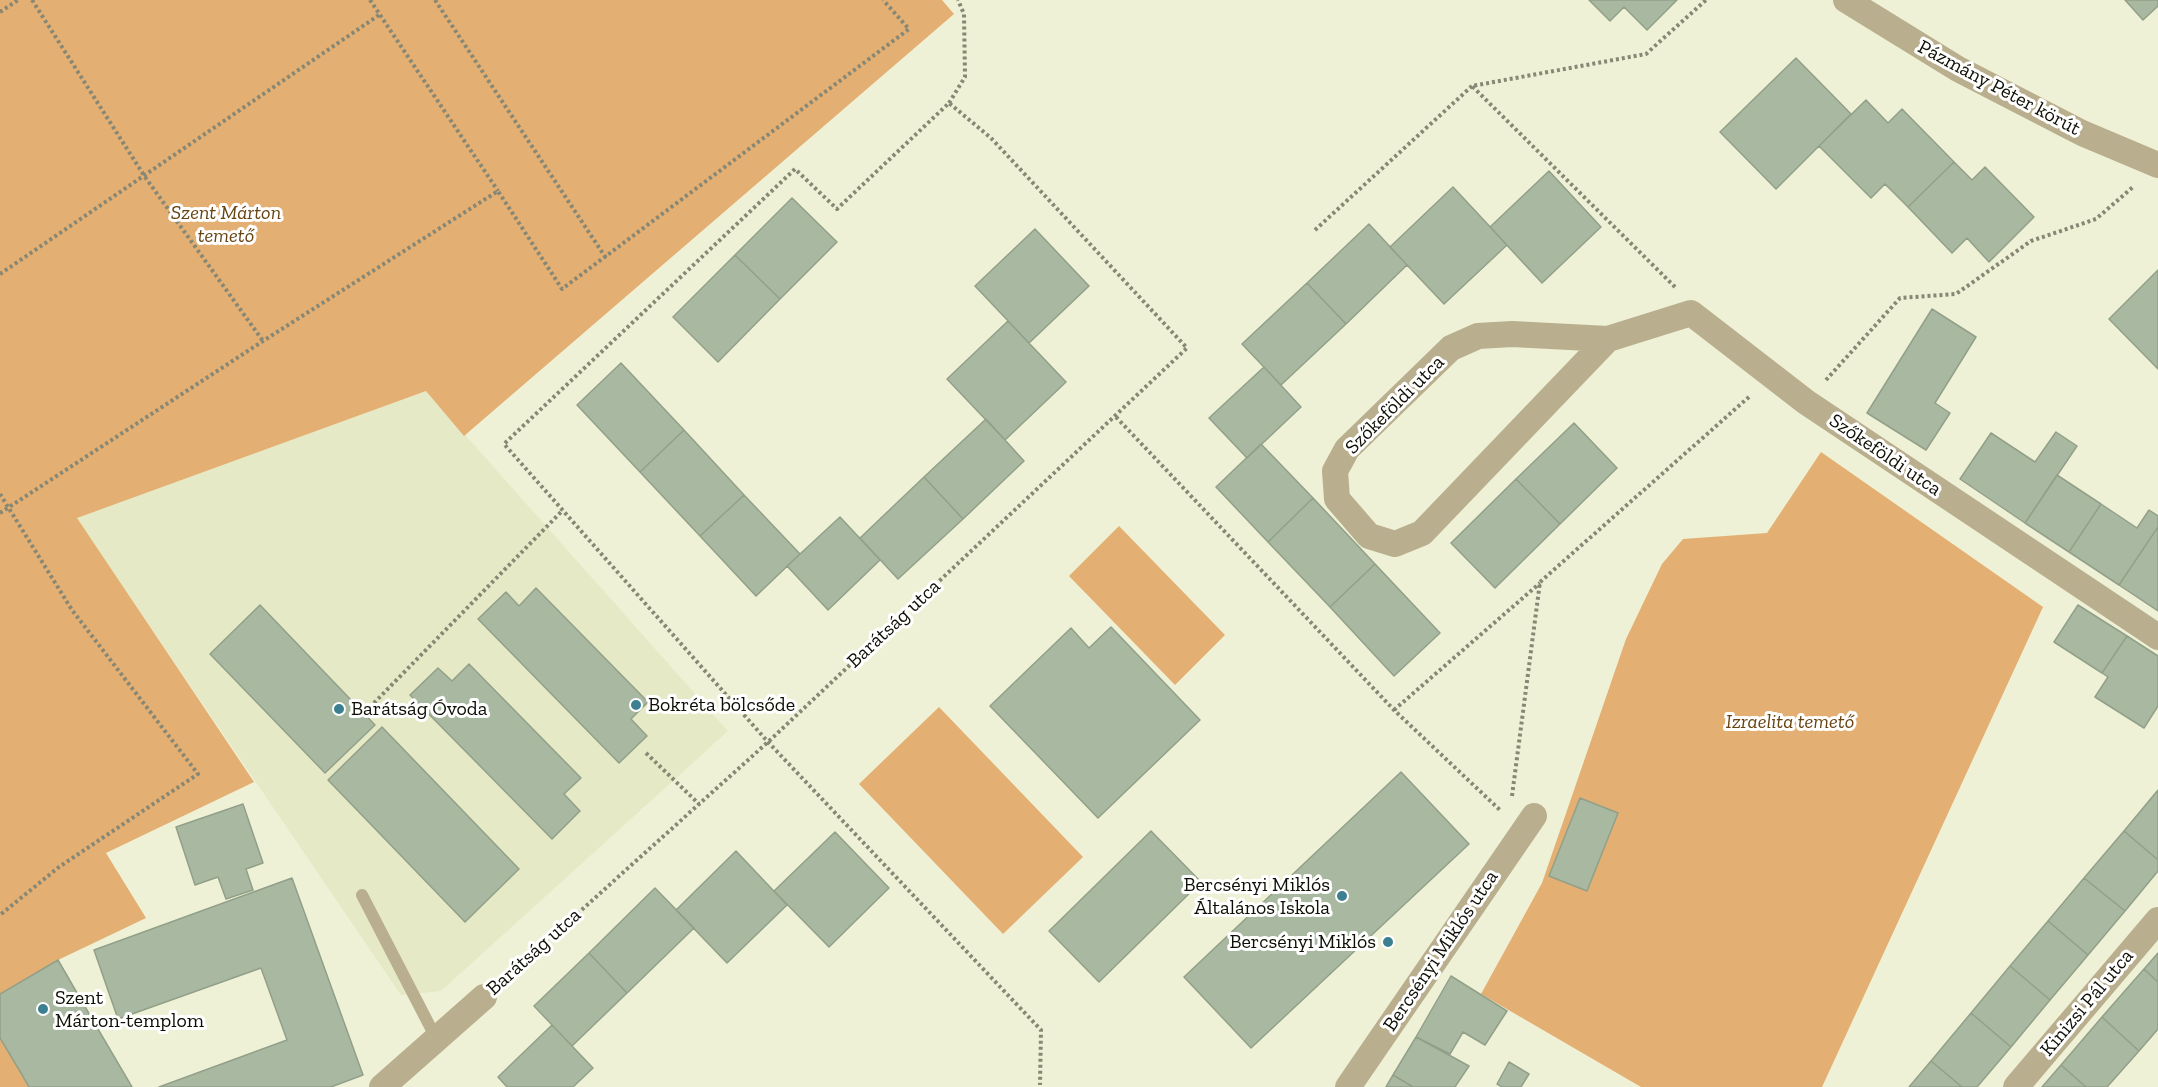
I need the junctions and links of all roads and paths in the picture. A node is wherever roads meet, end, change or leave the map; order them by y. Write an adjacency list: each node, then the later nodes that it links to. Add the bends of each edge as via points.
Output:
1 (18, 0): 9 (path)
2 (32, 0): 14 (path)
3 (370, 0): 10 (path)
4 (435, 0): 17 (path)
5 (883, 0): 17 (path, via 909,29)
6 (958, 0): 12 (path, via 964,14 965,77)
7 (1706, 0): 11 (path, via 1646,54)
8 (1846, 0): 13 (street, Pázmány Péter körút, via 1958,69 2082,133)
9 (0, 12)
10 (379, 15): 14 (path); 15 (path)
11 (1472, 87): 16 (path); 19 (path, via 1680,292)
12 (950, 103): 24 (path, Barátság utca, via 991,138 1187,348); 27 (path, via 837,209 795,169 504,444)
13 (2149, 173): 23 (path, via 2096,219 2031,241 1956,294 1900,297)
14 (145, 177): 18 (path); 21 (path)
15 (498, 191): 17 (path, via 562,290); 21 (path)
16 (1315, 230)
17 (606, 258)
18 (0, 274)
19 (1691, 313): 20 (street, Szőkeföldi utca); 22 (street, Szőkeföldi utca)
20 (1608, 339): 20 (street, Szőkeföldi utca, via 1512,334 1478,336 1451,348 1347,449 1335,471 1337,499 1369,536 1395,543 1422,533)
21 (262, 341): 26 (path)
22 (1771, 377): 23 (street, Szőkeföldi utca); 29 (path)
23 (1806, 402): 30 (street, Szőkeföldi utca)
24 (1116, 417): 32 (path); 33 (path, Barátság utca)
25 (0, 494): 26 (path)
26 (7, 507): 28 (path); 40 (path, via 72,610 198,774 59,867)
27 (563, 510): 31 (path); 33 (path)
28 (0, 513)
29 (1540, 582): 32 (path); 36 (path)
30 (2158, 637)
31 (374, 703)
32 (1394, 710): 38 (path)
33 (768, 742): 35 (path, Barátság utca); 44 (path, via 1041,1030)
34 (646, 753): 35 (path)
35 (699, 804): 42 (path, Barátság utca)
36 (1510, 807)
37 (1534, 816): 46 (street, Bercsényi Miklós utca)
38 (1509, 818)
39 (362, 895): 43 (lane)
40 (0, 915)
41 (2158, 920): 47 (street, Kinizsi Pál utca)
42 (484, 997): 43 (street, Barátság utca)
43 (437, 1040): 45 (street, Barátság utca)
44 (1040, 1086)
45 (382, 1087)
46 (1348, 1087)
47 (2016, 1087)

